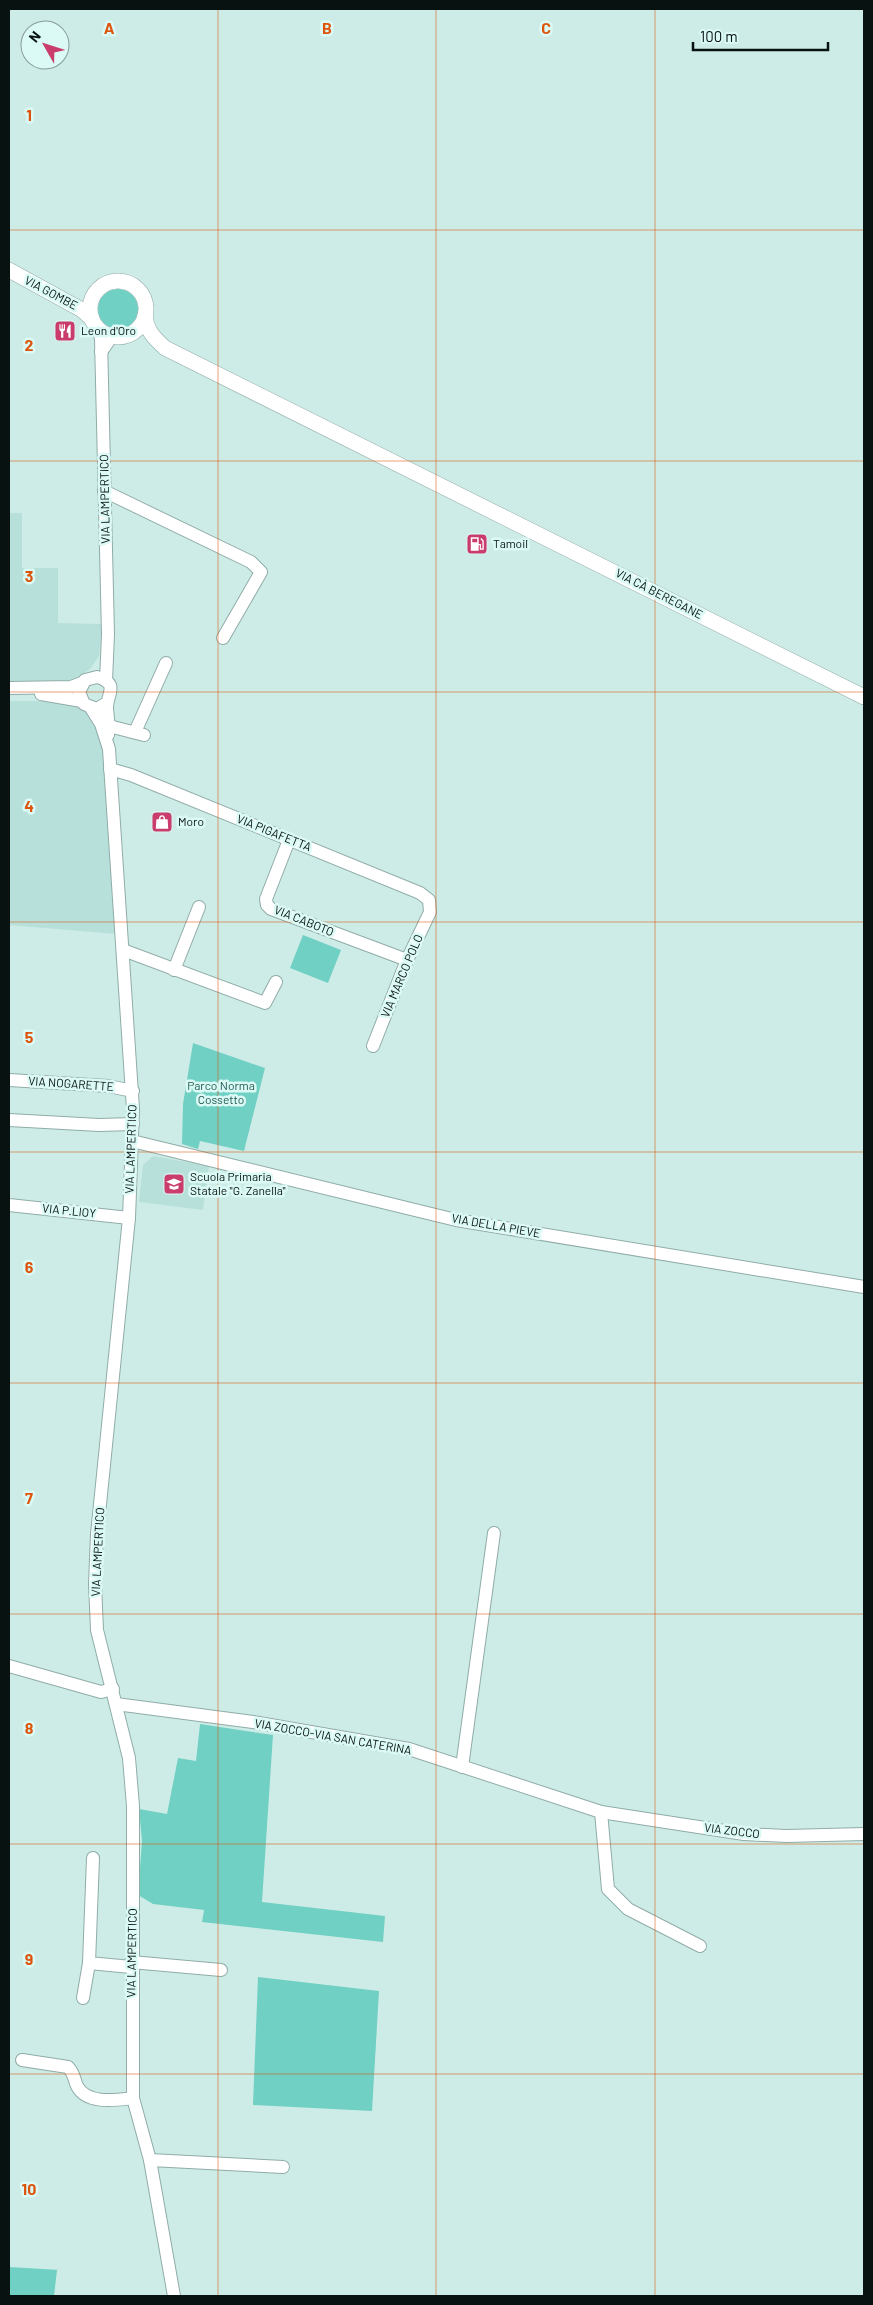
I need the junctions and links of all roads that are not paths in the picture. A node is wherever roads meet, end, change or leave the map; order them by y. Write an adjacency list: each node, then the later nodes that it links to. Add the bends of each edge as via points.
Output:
1 (9, 270): 3 (main road, VIA GOMBE)
2 (105, 284): 3 (main road, via 80,296); 4 (main road, via 119,281 134,286 144,299); 5 (main road, via 93,295 91,303)
3 (52, 293): 5 (main road, VIA GOMBE, via 82,310)
4 (145, 315): 6 (main road, via 138,328); 7 (main road, via 151,335)
5 (95, 323): 6 (main road, via 104,332); 8 (street, VIA LAMPERTICO, via 101,339)
6 (121, 336): 7 (main road, via 133,335); 8 (street, via 110,339)
7 (165, 348): 17 (main road, VIA CÀ BEREGANE)
8 (101, 352): 9 (street, VIA LAMPERTICO)
9 (104, 491): 10 (street, via 217,544 258,568 261,572); 11 (street, VIA LAMPERTICO)
10 (223, 638)
11 (108, 646): 13 (street, VIA LAMPERTICO, via 99,670); 14 (street, VIA LAMPERTICO)
12 (166, 663): 20 (street, via 139,734)
13 (87, 680): 14 (street, via 97,677); 15 (street, via 71,687); 19 (street, via 80,692)
14 (106, 681): 18 (street, VIA LAMPERTICO, via 112,694)
15 (9, 688)
16 (9, 694): 19 (street, via 47,694)
17 (864, 697)
18 (107, 703): 19 (street, via 102,707); 20 (street, VIA LAMPERTICO)
19 (86, 704): 21 (street, VIA LAMPERTICO, via 102,724)
20 (109, 726): 21 (street, VIA LAMPERTICO)
21 (108, 739): 22 (street, VIA LAMPERTICO)
22 (110, 770): 23 (street, VIA PIGAFETTA, via 132,775); 26 (street, VIA LAMPERTICO)
23 (289, 840): 25 (street, VIA PIGAFETTA, via 420,893 429,900); 27 (street, VIA CABOTO, via 266,899 267,905)
24 (199, 907): 28 (street)
25 (430, 907): 27 (street, VIA MARCO POLO)
26 (123, 950): 28 (street); 32 (street, VIA LAMPERTICO)
27 (407, 960): 30 (street, VIA MARCO POLO)
28 (174, 970): 29 (street, via 265,1003)
29 (276, 982)
30 (374, 1046)
31 (9, 1080): 32 (street, VIA NOGARETTE)
32 (133, 1090): 34 (street, VIA LAMPERTICO)
33 (9, 1120): 34 (street)
34 (133, 1124): 35 (street, VIA LAMPERTICO)
35 (132, 1141): 37 (street, VIA LAMPERTICO); 38 (street, VIA DELLA PIEVE, via 456,1220)
36 (9, 1205): 37 (street, VIA P.LIOY)
37 (129, 1218): 41 (street, VIA LAMPERTICO, via 95,1576 97,1630)
38 (864, 1287)
39 (494, 1533): 43 (street)
40 (9, 1666): 41 (street, via 101,1692)
41 (113, 1689): 42 (street, VIA LAMPERTICO)
42 (116, 1704): 43 (street, VIA ZOCCO-VIA SAN CATERINA, via 253,1722 409,1749); 49 (street, VIA LAMPERTICO, via 129,1758 132,1806)
43 (462, 1767): 44 (street, VIA ZOCCO-VIA SAN CATERINA)
44 (601, 1812): 45 (street, VIA ZOCCO, via 744,1834); 47 (street, via 608,1888 628,1908)
45 (864, 1834)
46 (93, 1858): 48 (street)
47 (700, 1946)
48 (88, 1962): 49 (street); 51 (street)
49 (132, 1964): 50 (street); 53 (street, VIA LAMPERTICO)
50 (221, 1970)
51 (83, 1998)
52 (22, 2060): 53 (street, via 68,2068 78,2087 85,2094 99,2099)
53 (133, 2098): 54 (street, VIA LAMPERTICO)
54 (150, 2160): 55 (street); 56 (street, VIA LAMPERTICO)
55 (283, 2167)
56 (174, 2296)

